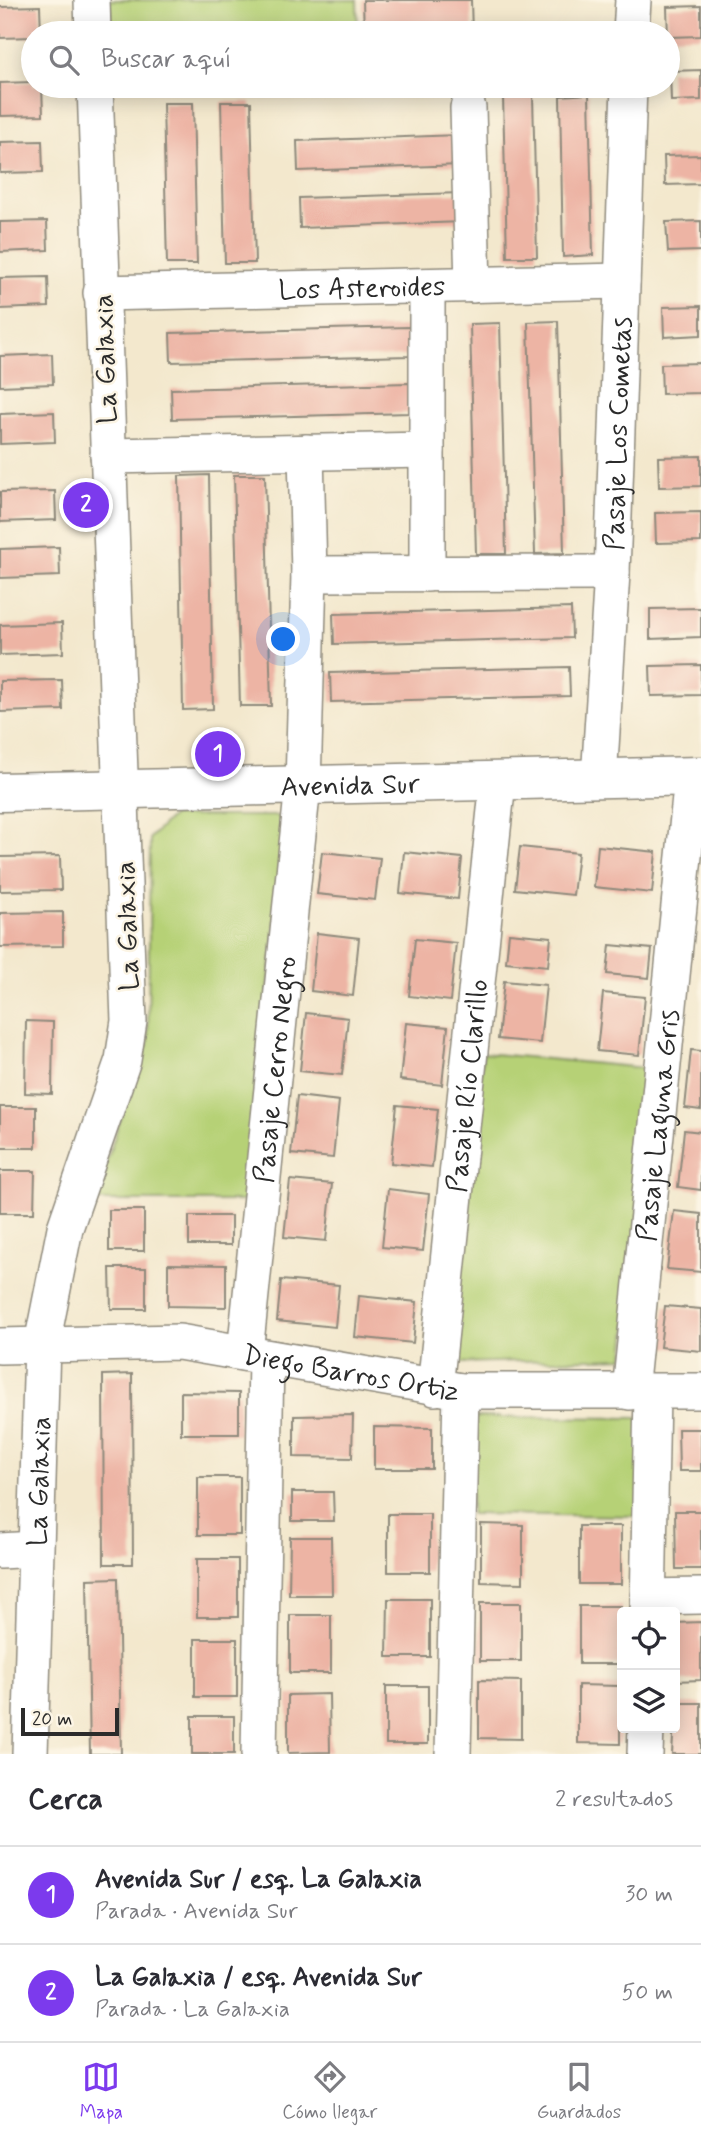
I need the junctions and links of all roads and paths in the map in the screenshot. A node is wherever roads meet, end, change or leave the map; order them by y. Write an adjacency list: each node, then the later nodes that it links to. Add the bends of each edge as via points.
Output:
1 (92, 0): 3 (street)
2 (633, 0): 4 (street)
3 (93, 21)
4 (632, 21)
5 (95, 98): 11 (street, La Galaxia)
6 (629, 98): 8 (street, Pasaje Los Cometas)
7 (468, 108): 9 (street)
8 (622, 281): 9 (street, Los Asteroides); 15 (street, Pasaje Los Cometas)
9 (473, 285): 10 (street, Los Asteroides)
10 (427, 286): 11 (street, Los Asteroides); 12 (street)
11 (101, 293): 14 (street, La Galaxia)
12 (427, 450): 13 (street); 16 (street)
13 (306, 452): 14 (street); 17 (street, Pasaje Cerro Negro)
14 (108, 456): 22 (street, La Galaxia)
15 (612, 573): 16 (street); 19 (street, Pasaje Los Cometas)
16 (426, 574): 17 (street)
17 (309, 575): 21 (street, Pasaje Cerro Negro)
18 (696, 776): 19 (street, Avenida Sur); 29 (street, Pasaje Laguna Gris)
19 (599, 779): 20 (street, Avenida Sur)
20 (498, 781): 21 (street, Avenida Sur); 27 (street, Pasaje Río Clarillo)
21 (303, 785): 22 (street, Avenida Sur); 26 (street, Pasaje Cerro Negro)
22 (122, 790): 23 (street, Avenida Sur); 24 (street, La Galaxia, via 127,1039 65,1228)
23 (0, 792)
24 (42, 1344): 25 (street, Diego Barros Ortiz); 26 (street, Diego Barros Ortiz, via 160,1341); 30 (street, La Galaxia)
25 (0, 1346)
26 (256, 1356): 27 (street, Diego Barros Ortiz); 36 (street, Pasaje Cerro Negro)
27 (448, 1390): 29 (street, Diego Barros Ortiz); 37 (street, Pasaje Río Clarillo)
28 (701, 1391): 29 (street, Diego Barros Ortiz)
29 (640, 1392): 33 (street, Pasaje Laguna Gris)
30 (35, 1549): 31 (street); 35 (street, La Galaxia)
31 (0, 1550)
32 (701, 1596): 33 (street)
33 (648, 1605)
34 (646, 1733): 38 (street)
35 (20, 1749)
36 (259, 1754)
37 (453, 1754)
38 (645, 1754)

